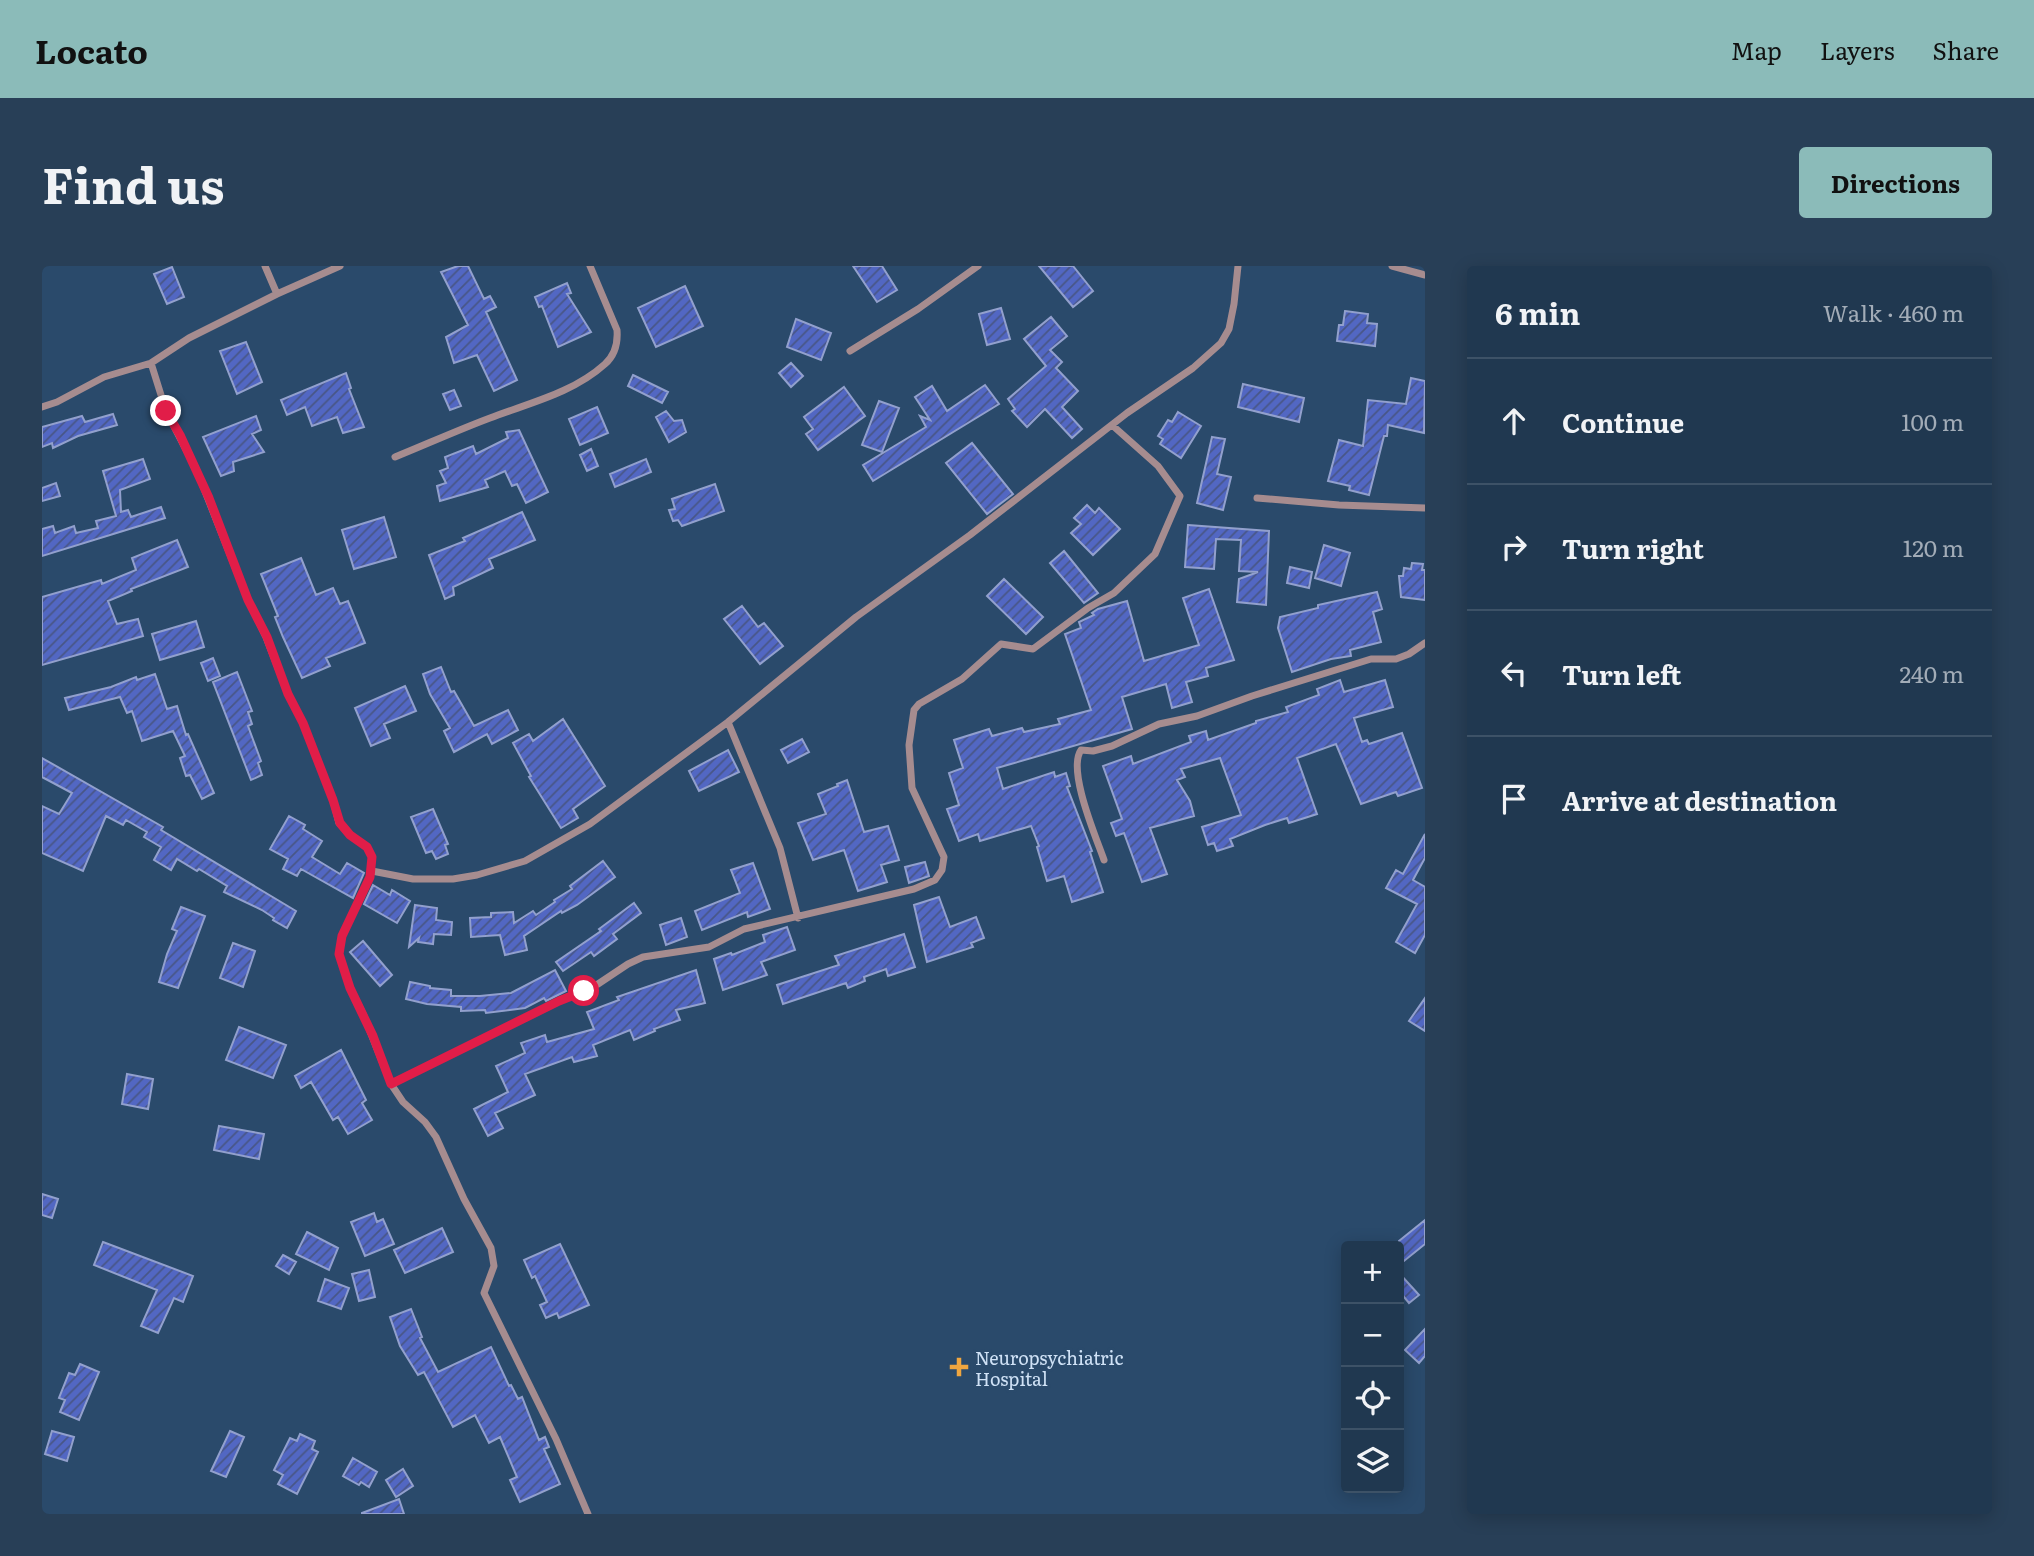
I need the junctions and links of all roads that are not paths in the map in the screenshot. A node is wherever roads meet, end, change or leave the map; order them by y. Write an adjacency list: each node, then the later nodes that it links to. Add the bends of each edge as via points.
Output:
1 (265, 266): 8 (street)
2 (340, 266): 8 (street)
3 (590, 266): 13 (street, via 617,330 614,354 606,364 573,388)
4 (978, 266): 9 (street)
5 (1238, 266): 12 (street, via 1234,304 1221,343)
6 (1392, 266): 7 (street)
7 (1425, 275)
8 (277, 294): 10 (street, via 189,338)
9 (850, 351)
10 (151, 363): 11 (street, via 104,377); 19 (street, via 166,411 197,471 340,823 367,847)
11 (42, 407)
12 (1112, 425): 17 (street, via 856,617); 20 (street, via 1158,466 1180,496 1155,554 1114,593 1033,649 1001,644 962,679 914,710 909,774 944,857 935,880)
13 (395, 457)
14 (1257, 498): 15 (street)
15 (1425, 508)
16 (1425, 643): 18 (street, via 1396,659 1371,659 1197,716 1158,724 1112,746 1081,750 1077,773)
17 (728, 722): 19 (street, via 590,824 525,861 453,879 413,879); 20 (street, via 780,848)
18 (1104, 860)
19 (372, 871): 21 (street, via 342,936 339,954)
20 (798, 918): 21 (street, via 744,929 709,947 643,957 598,984)
21 (391, 1084): 22 (street, via 436,1137 491,1248 494,1266 484,1293)
22 (588, 1514)

